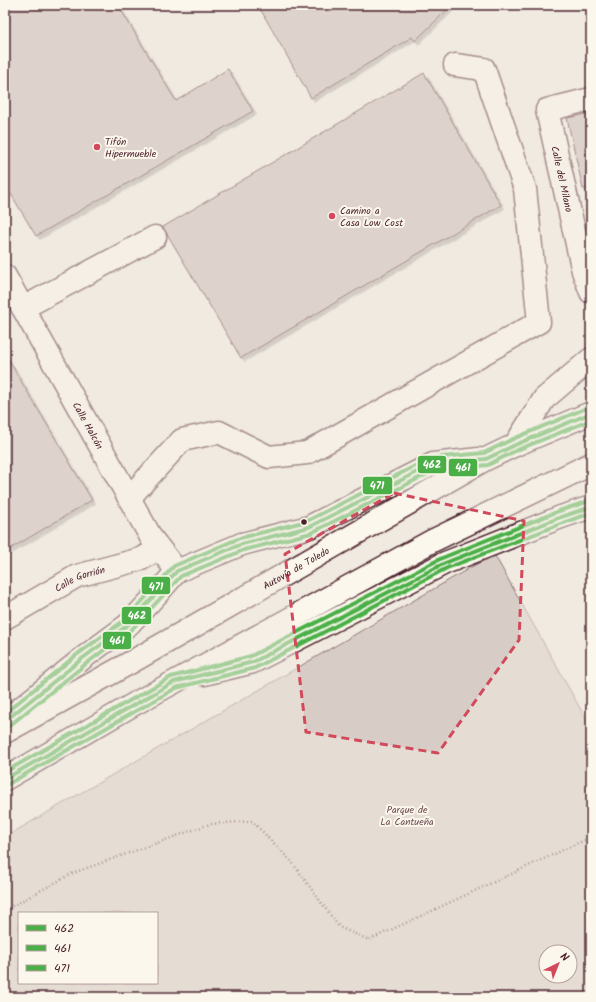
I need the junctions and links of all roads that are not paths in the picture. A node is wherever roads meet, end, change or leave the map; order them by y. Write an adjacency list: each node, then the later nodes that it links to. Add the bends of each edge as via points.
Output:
1 (455, 65): 12 (main road, via 484,69 525,189 539,322 307,453 269,457 219,432 182,440)
2 (591, 99): 5 (main road, Calle del Milano, via 547,110 583,271)
3 (155, 237): 6 (main road)
4 (5, 276): 6 (main road, Calle Halcón)
5 (591, 292)
6 (23, 308): 12 (main road, Calle Halcón)
7 (591, 360): 9 (main road, via 544,399)
8 (591, 413): 9 (main road, Autovía de Toledo)
9 (515, 445): 10 (main road, Autovía de Toledo)
10 (486, 459): 15 (main road, via 432,464 309,527 242,544); 19 (main road, Autovía de Toledo)
11 (591, 464): 17 (main road, via 432,541)
12 (129, 498): 14 (main road, Calle Halcón)
13 (591, 507): 17 (main road, via 445,563 253,662)
14 (159, 548): 15 (main road, Calle Halcón); 16 (main road, Calle Gorrión, via 141,559 77,576)
15 (177, 571): 18 (main road, via 129,624)
16 (5, 618)
17 (174, 682): 20 (main road)
18 (5, 721)
19 (5, 732)
20 (5, 779)

